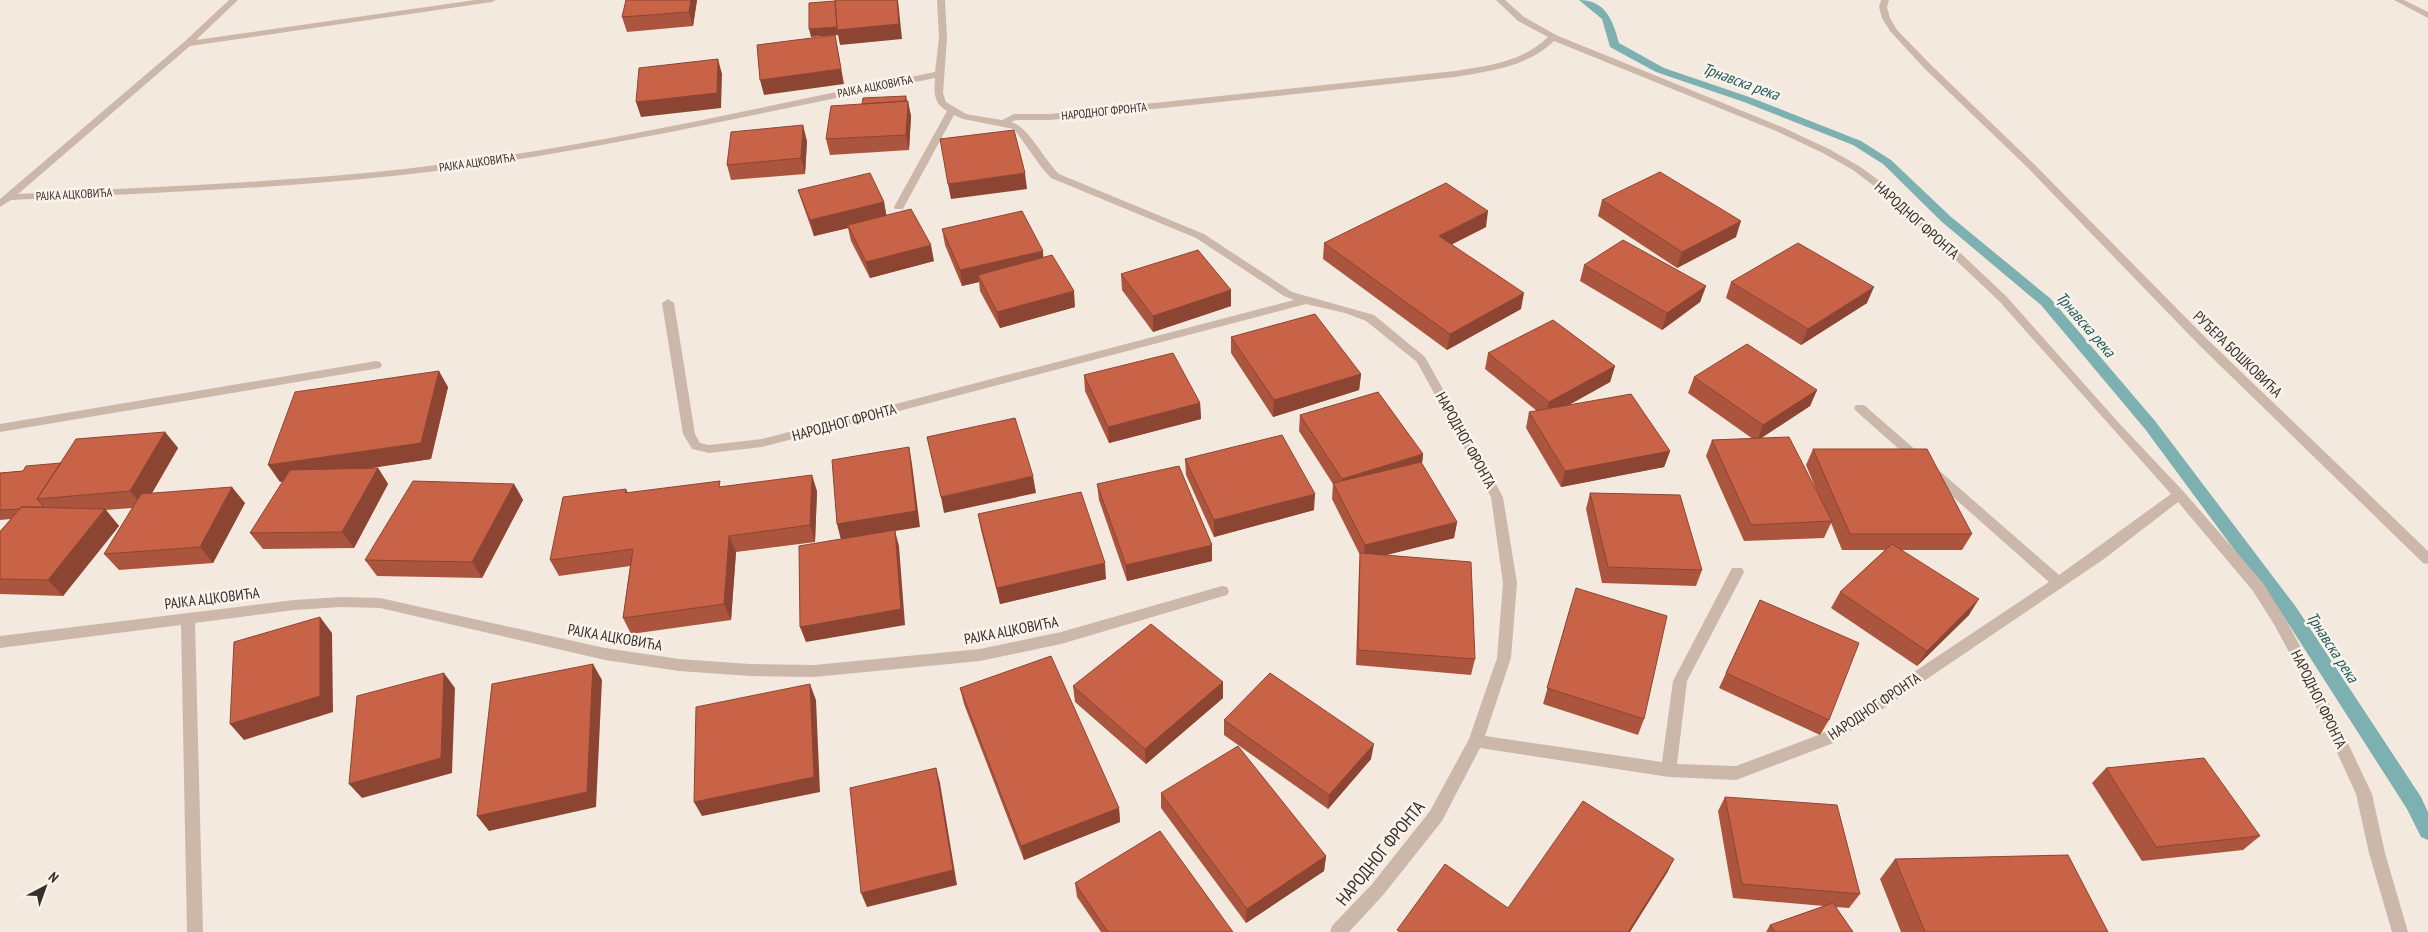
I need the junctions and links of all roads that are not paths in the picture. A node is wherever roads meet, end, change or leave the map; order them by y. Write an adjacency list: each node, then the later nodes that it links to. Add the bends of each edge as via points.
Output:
1 (234, 0): 9 (street, РАЈКА АЦКОВИЋА)
2 (492, 0): 9 (street)
3 (941, 0): 10 (street, via 943,38)
4 (1500, 0): 8 (street, НАРОДНОГ ФРОНТА, via 1521,19)
5 (1885, 0): 22 (street, РУЂЕРА БОШКОВИЋА, via 1886,18 1894,31 2203,342)
6 (2398, 0): 7 (street)
7 (2428, 15)
8 (1553, 37): 12 (street, НАРОДНОГ ФРОНТА, via 1531,56 1504,66 1455,74 1060,116 1014,117); 21 (street, НАРОДНОГ ФРОНТА, via 1826,150 1895,196 2003,299)
9 (187, 44): 13 (street, РАЈКА АЦКОВИЋА)
10 (939, 74): 11 (street, via 938,93 942,104); 13 (street, РАЈКА АЦКОВИЋА, via 556,150 460,165 303,182)
11 (951, 111): 12 (street, via 975,120); 15 (street)
12 (1003, 123): 16 (street, НАРОДНОГ ФРОНТА, via 1017,127 1056,176 1200,236 1262,278)
13 (9, 197): 14 (street, РАЈКА АЦКОВИЋА)
14 (0, 204)
15 (899, 207)
16 (1306, 302): 17 (street, НАРОДНОГ ФРОНТА, via 762,443 709,449 696,446 689,434); 28 (street, НАРОДНОГ ФРОНТА, via 1370,318 1421,360 1497,497 1510,583 1507,629 1504,658)
17 (668, 303)
18 (376, 366): 20 (street)
19 (1860, 408): 24 (street)
20 (0, 428)
21 (2179, 495): 24 (street, НАРОДНОГ ФРОНТА); 32 (street, НАРОДНОГ ФРОНТА, via 2258,587 2309,676 2364,794)
22 (2428, 559)
23 (1737, 572): 29 (street, via 1680,681)
24 (2058, 582): 29 (street, НАРОДНОГ ФРОНТА, via 1826,738 1736,773)
25 (1222, 591): 26 (street, РАЈКА АЦКОВИЋА, via 1061,638 980,655 814,671 688,666 604,654 380,603 294,605)
26 (188, 617): 27 (street, РАЈКА АЦКОВИЋА); 30 (street)
27 (0, 642)
28 (1476, 741): 29 (street, НАРОДНОГ ФРОНТА); 31 (street, НАРОДНОГ ФРОНТА, via 1436,816 1378,889)
29 (1669, 770)
30 (195, 932)
31 (1338, 932)
32 (2400, 932)

